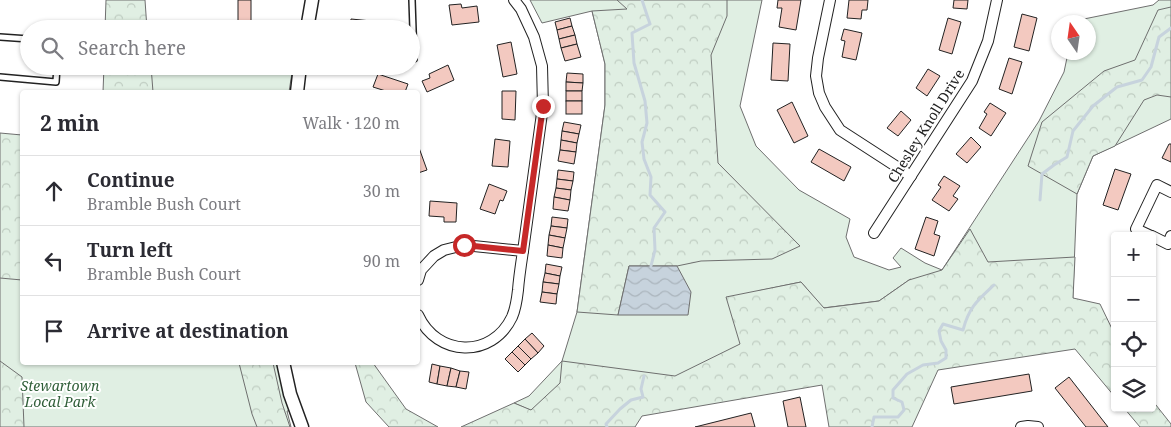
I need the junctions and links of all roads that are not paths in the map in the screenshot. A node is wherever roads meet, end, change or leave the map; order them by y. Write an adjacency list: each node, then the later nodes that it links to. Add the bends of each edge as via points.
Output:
1 (312, 0): 6 (street)
2 (412, 0): 7 (lane)
3 (514, 0): 20 (street, via 534,37 542,66 543,106)
4 (830, 0): 14 (street, via 816,76 825,108 840,130)
5 (997, 0): 14 (street, Chesley Knoll Drive, via 988,41 972,81)
6 (309, 20)
7 (413, 20)
8 (0, 37): 9 (lane)
9 (20, 38)
10 (56, 75): 12 (lane, via 56,82)
11 (299, 75): 13 (street)
12 (0, 78)
13 (297, 90)
14 (911, 176): 17 (street, Chesley Knoll Drive)
15 (1171, 192): 16 (street, via 1157,185 1136,229)
16 (1143, 232)
17 (874, 233)
18 (1171, 236): 19 (street, via 1168,244)
19 (1156, 238)
20 (523, 251): 21 (street, via 464,245 434,256); 22 (street, via 512,318 488,343 468,348 449,346 433,336)
21 (420, 273)
22 (420, 320)
23 (283, 365): 24 (street)
24 (302, 427)
25 (1021, 427): 26 (street)
26 (1038, 427)

